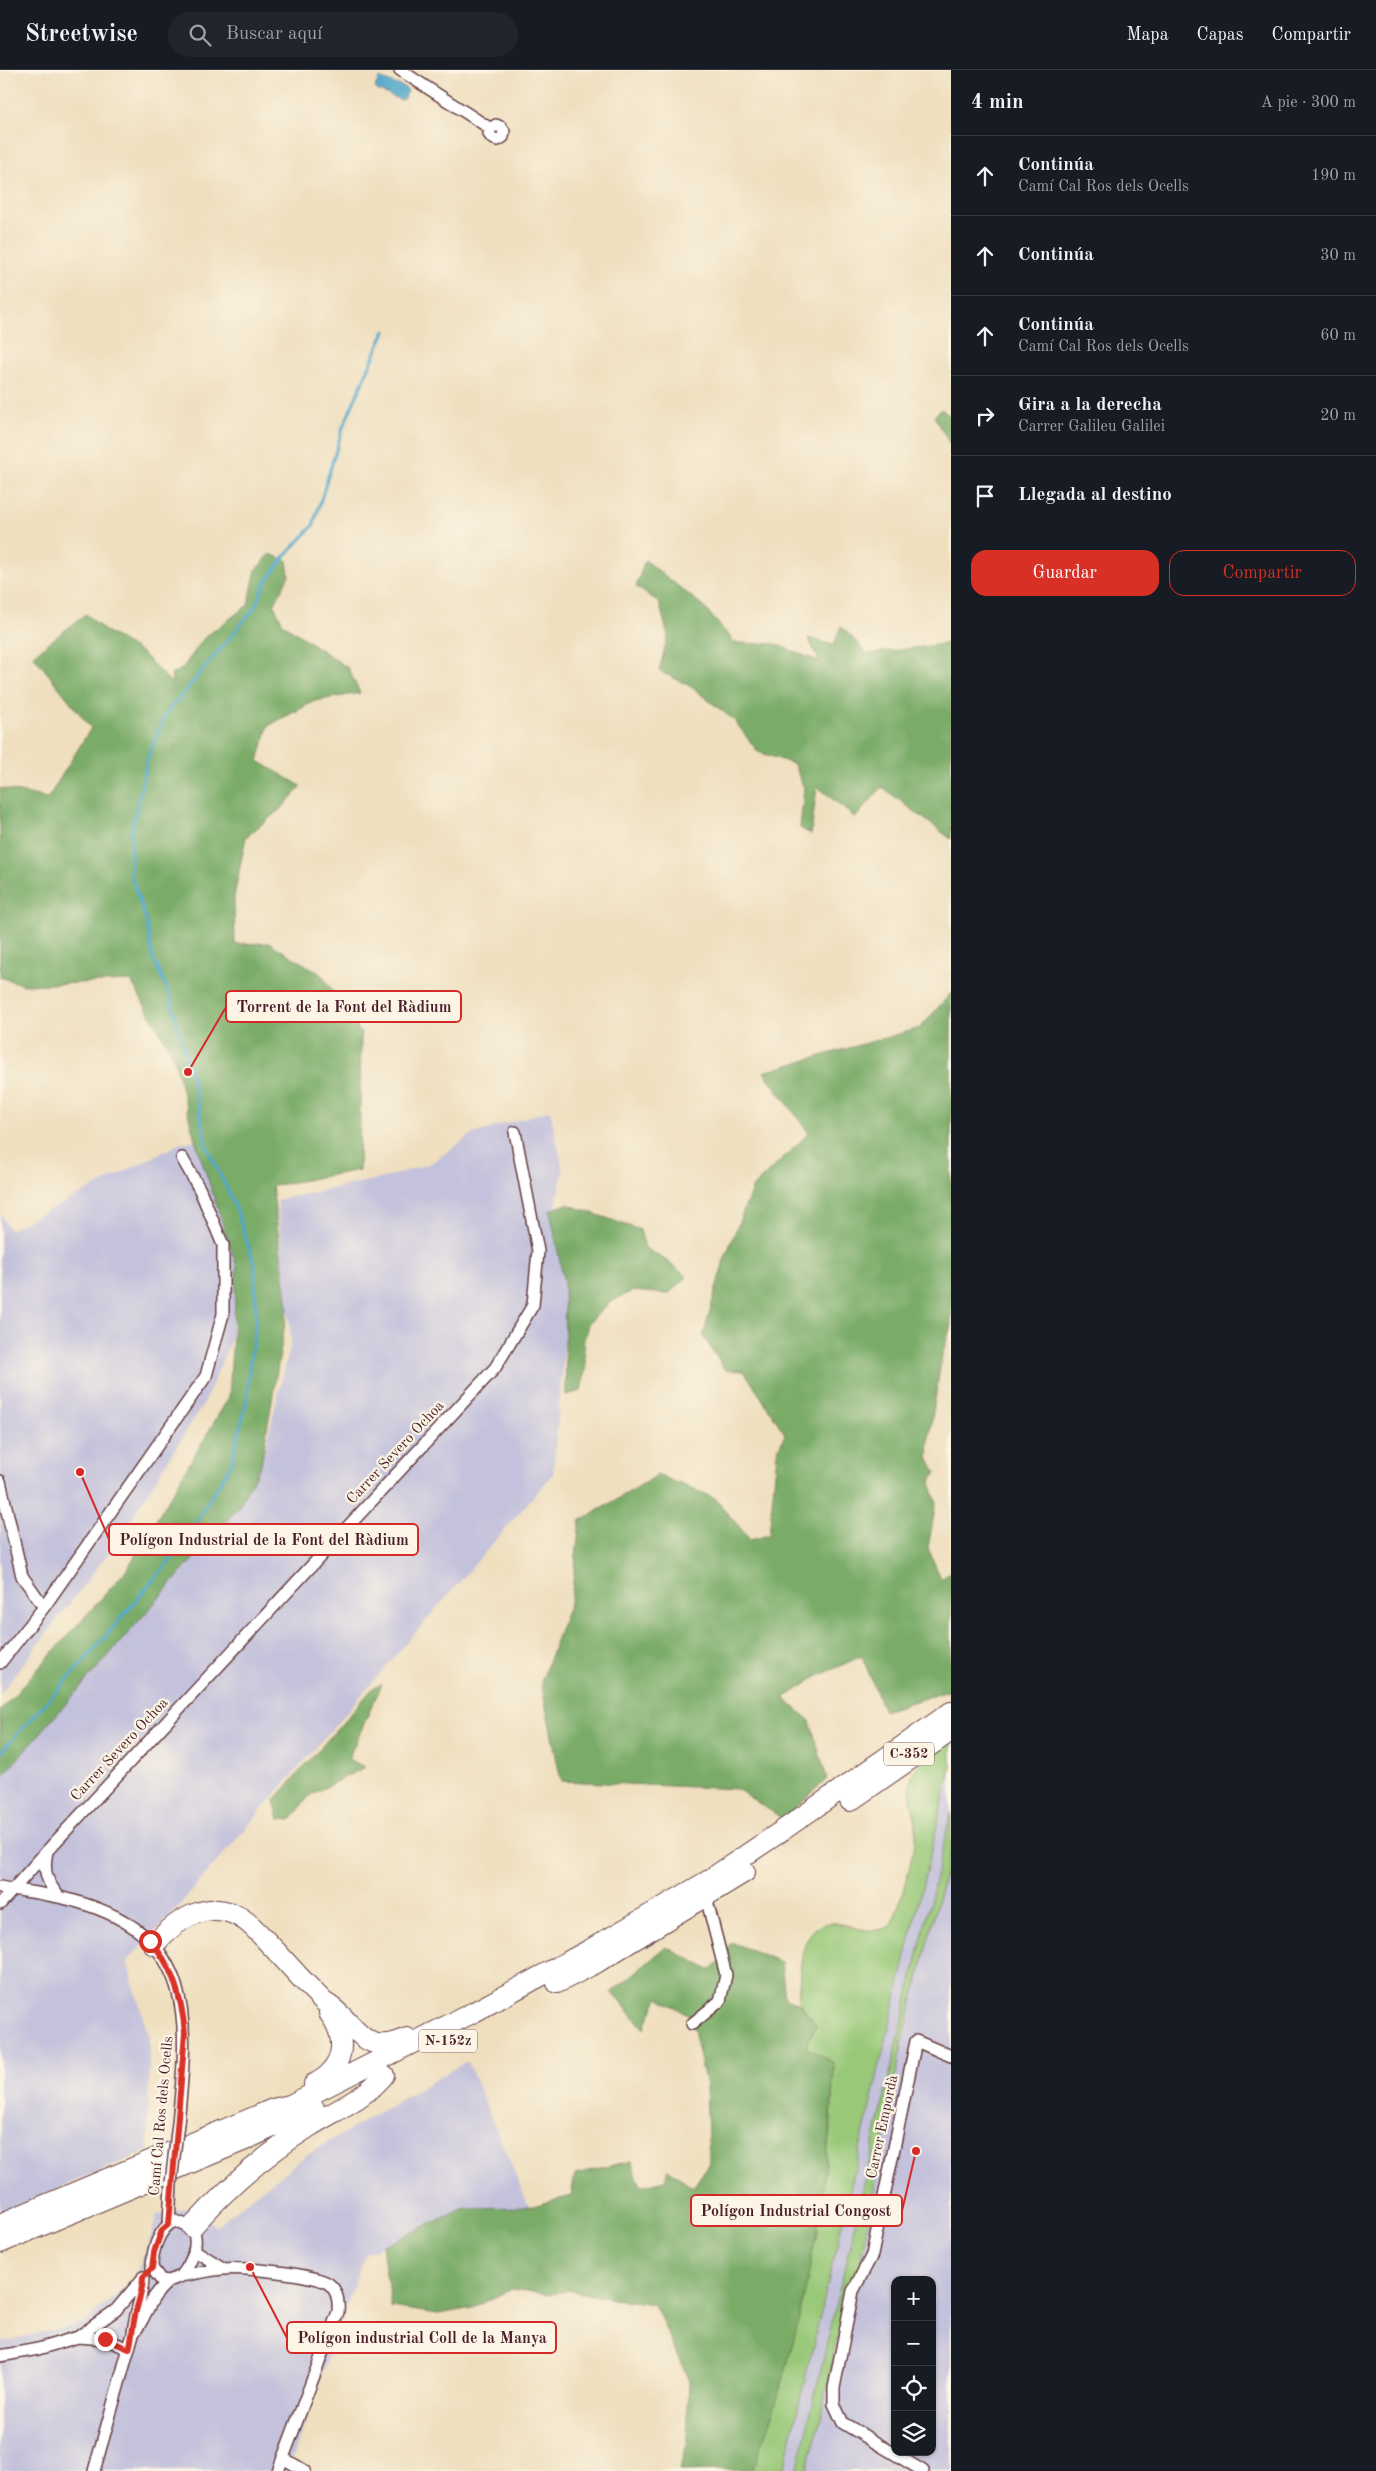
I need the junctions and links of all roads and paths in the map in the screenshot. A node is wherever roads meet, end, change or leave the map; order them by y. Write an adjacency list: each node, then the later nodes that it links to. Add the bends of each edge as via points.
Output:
1 (400, 70): 2 (street)
2 (491, 128)
3 (515, 1132): 13 (street, Carrer Severo Ochoa, via 538,1251 532,1305 496,1368)
4 (182, 1158): 6 (street, via 200,1190 223,1245 223,1314 206,1376)
5 (0, 1481): 6 (street, via 22,1576)
6 (44, 1607): 7 (street)
7 (0, 1663)
8 (951, 1703): 10 (highway, N-152z)
9 (951, 1712): 10 (highway, C-352)
10 (941, 1723): 12 (highway, C-352); 21 (highway, N-152z, via 706,1882)
11 (951, 1731): 12 (highway, N-152z)
12 (869, 1787): 17 (highway, N-152z)
13 (47, 1850): 15 (street, Carrer Severo Ochoa); 16 (street, via 44,1873)
14 (0, 1887): 15 (street, Camí Cal Ros dels Ocells)
15 (13, 1889): 16 (street, Camí Cal Ros dels Ocells); 18 (street, Carrer Severo Ochoa)
16 (59, 1896): 19 (street, Camí Cal Ros dels Ocells, via 109,1913)
17 (706, 1897): 22 (street, via 726,1975 720,2001); 24 (highway, N-152z, via 596,1963)
18 (0, 1904)
19 (154, 1945): 20 (highway, via 173,1924 190,1914 206,1911 237,1916 259,1934); 27 (street, Camí Cal Ros dels Ocells, bridge, via 170,1970 182,2004 185,2033)
20 (324, 2002): 21 (highway, via 361,2037 378,2044 398,2042); 25 (highway, via 341,2040 336,2065 323,2080 286,2097)
21 (474, 2012): 25 (highway, N-152z, via 369,2067 290,2105)
22 (692, 2024)
23 (951, 2056): 44 (street, Carrer Empordà, via 916,2041 872,2255 852,2290 834,2388 834,2404 843,2423)
24 (384, 2075): 28 (highway, via 373,2089 274,2151); 29 (highway, N-152z, via 245,2140)
25 (273, 2109): 26 (highway, N-152z)
26 (0, 2224)
27 (169, 2224): 28 (street, via 181,2222); 31 (street, via 162,2230)
28 (192, 2227): 30 (street)
29 (0, 2243)
30 (194, 2250): 32 (street); 33 (street)
31 (152, 2268): 34 (street); 35 (street, via 161,2280)
32 (224, 2269): 33 (street); 40 (street, via 319,2279 336,2292 339,2302 334,2324)
33 (181, 2276): 35 (street)
34 (143, 2277): 36 (street); 37 (street, via 116,2310)
35 (169, 2281): 36 (street, via 156,2291)
36 (133, 2334): 38 (street)
37 (78, 2337): 38 (street, via 105,2339); 39 (street)
38 (129, 2349): 41 (street)
39 (0, 2356)
40 (283, 2458): 42 (street); 43 (street)
41 (94, 2471)
42 (278, 2471)
43 (305, 2471)
44 (923, 2471)

